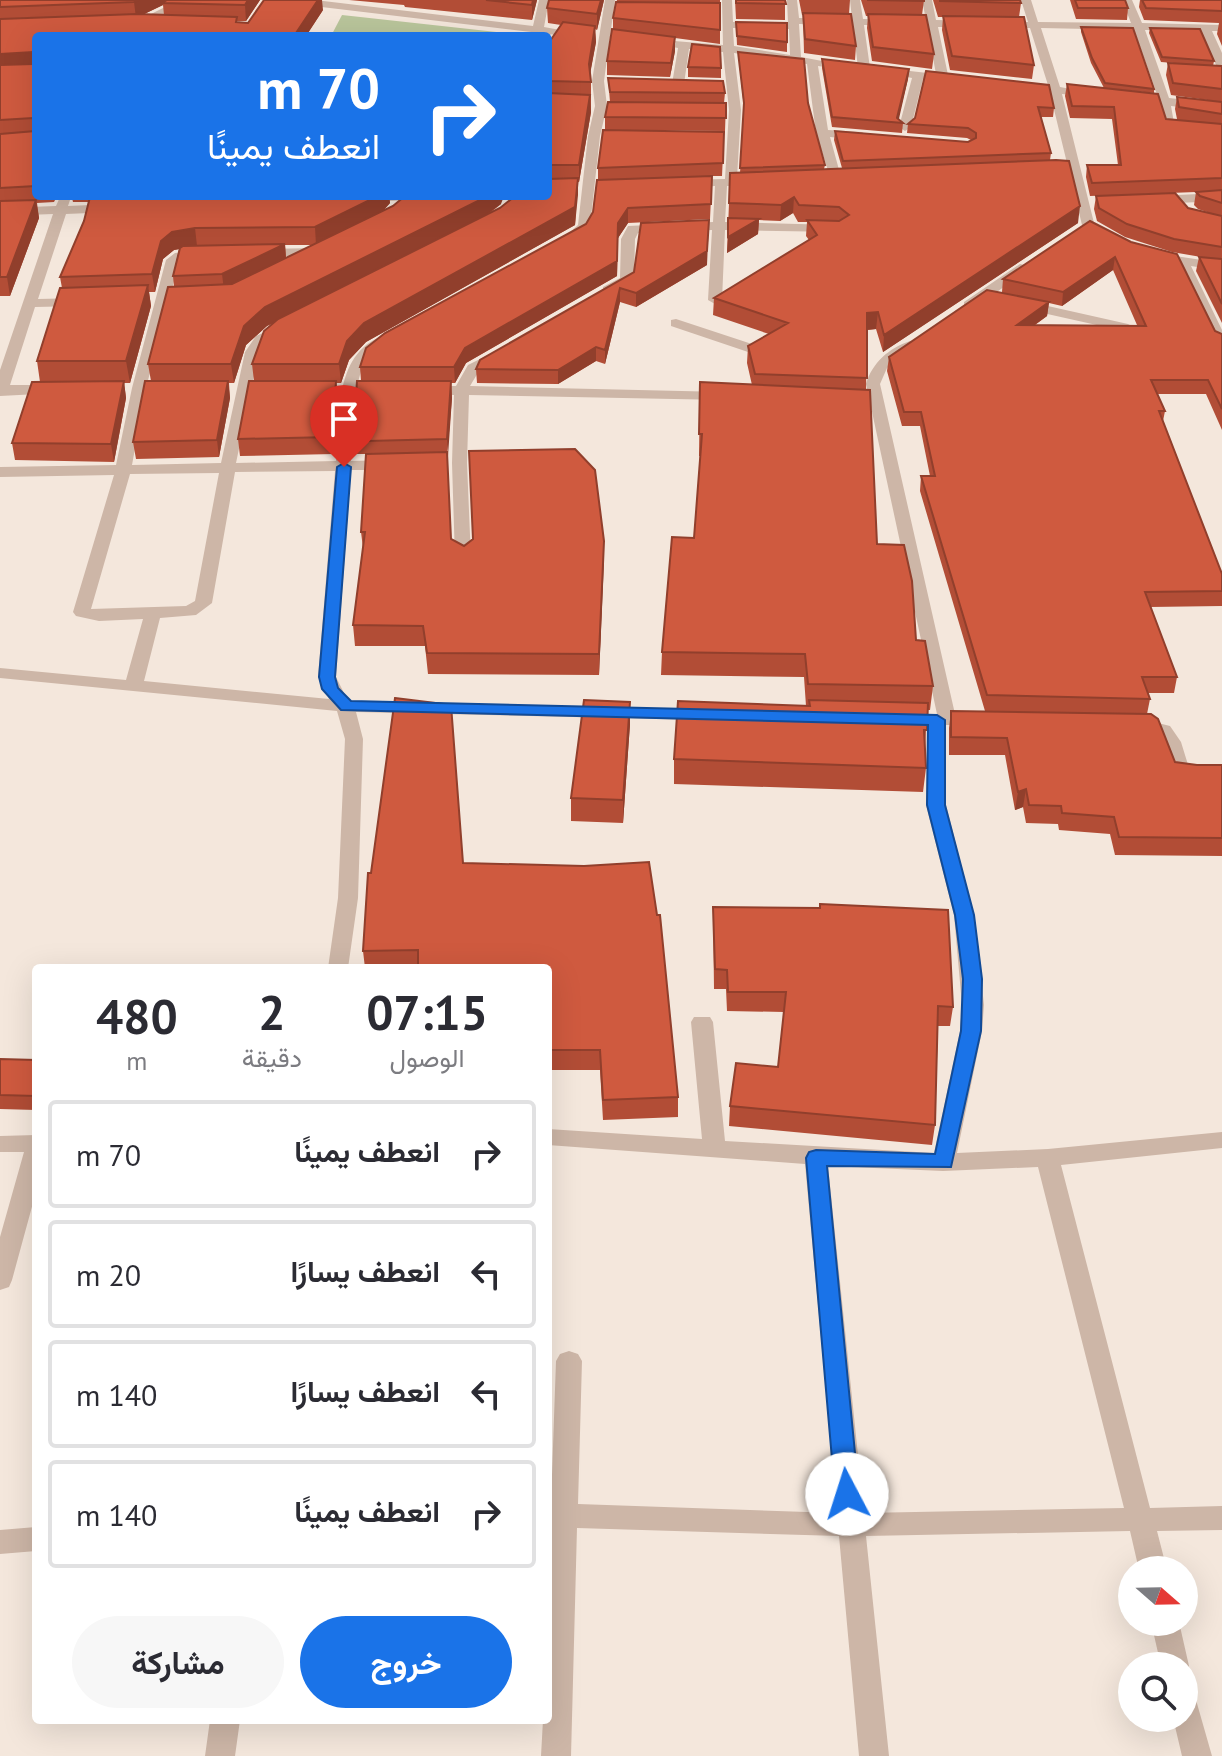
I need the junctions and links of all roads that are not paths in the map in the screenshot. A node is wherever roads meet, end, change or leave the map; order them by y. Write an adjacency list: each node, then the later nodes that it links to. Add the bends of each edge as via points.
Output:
1 (187, 0): 19 (street)
2 (288, 0): 11 (street)
3 (401, 0): 16 (street)
4 (544, 0): 28 (street)
5 (792, 0): 17 (street)
6 (855, 0): 18 (street)
7 (927, 0): 22 (street)
8 (1026, 0): 23 (street)
9 (1128, 1): 10 (street); 24 (street)
10 (1144, 1)
11 (336, 3): 16 (street)
12 (609, 5): 14 (street); 29 (street)
13 (727, 6): 15 (street); 21 (street)
14 (623, 10)
15 (712, 11)
16 (396, 13): 28 (street, via 456,15)
17 (794, 21): 18 (street); 21 (street, via 791,26); 34 (street)
18 (858, 21): 22 (street); 37 (street)
19 (139, 24): 20 (street); 27 (street)
20 (167, 25)
21 (727, 25): 33 (street)
22 (932, 25): 23 (street); 41 (street)
23 (1035, 26): 24 (street); 47 (street)
24 (1138, 26): 25 (street); 50 (street, via 1163,68)
25 (1205, 27): 26 (street); 36 (street)
26 (1222, 28)
27 (124, 30)
28 (538, 30): 29 (street)
29 (606, 38): 30 (street); 43 (street)
30 (621, 39)
31 (637, 41): 32 (street)
32 (684, 46): 33 (street); 45 (street)
33 (729, 49): 34 (street); 53 (street, via 724,85)
34 (796, 60): 35 (street)
35 (812, 63): 37 (street); 55 (street)
36 (1222, 65)
37 (864, 68): 40 (street)
38 (1209, 72): 39 (street)
39 (1222, 73)
40 (918, 75): 41 (street); 59 (street, via 907,134)
41 (943, 78): 42 (street)
42 (958, 79)
43 (598, 81): 44 (street); 80 (street, via 602,136 584,226)
44 (611, 82)
45 (678, 84)
46 (1004, 84): 47 (street)
47 (1055, 90): 48 (street); 61 (street)
48 (1103, 95)
49 (1119, 96): 50 (street)
50 (1167, 101): 51 (street); 54 (street, via 1168,125)
51 (1221, 108)
52 (720, 110): 53 (street)
53 (735, 110): 57 (street)
54 (1198, 130)
55 (822, 133): 58 (street); 62 (street, via 842,177)
56 (718, 138): 57 (street)
57 (733, 138): 64 (street)
58 (880, 138)
59 (895, 139)
60 (1057, 168): 61 (street)
61 (1072, 168): 72 (street)
62 (820, 178)
63 (775, 180): 64 (street)
64 (726, 182): 65 (street); 77 (street)
65 (663, 185)
66 (1222, 197): 67 (street)
67 (1177, 199): 69 (street); 76 (street)
68 (403, 200): 75 (street)
69 (1145, 201)
70 (1097, 202): 72 (street)
71 (63, 203): 73 (street); 74 (street); 92 (street)
72 (1081, 203): 79 (street, via 1081,229)
73 (120, 207)
74 (0, 212)
75 (396, 214)
76 (1191, 215)
77 (716, 226): 78 (street); 88 (street, via 633,229 627,280); 90 (street)
78 (838, 230)
79 (1116, 244)
80 (555, 248)
81 (1138, 252): 85 (street)
82 (212, 253): 110 (street, via 173,260)
83 (243, 253): 86 (street, via 324,249)
84 (1035, 260): 89 (street)
85 (1182, 262): 87 (street); 99 (street)
86 (293, 265)
87 (1222, 267)
88 (593, 298)
89 (997, 299): 93 (street); 97 (street)
90 (715, 300)
91 (89, 302): 92 (street)
92 (29, 303): 105 (street)
93 (960, 311)
94 (300, 318): 109 (street, via 261,339 252,352)
95 (676, 323): 101 (street)
96 (406, 328): 108 (street, via 355,363)
97 (1128, 328)
98 (928, 334): 119 (street, via 883,362 875,372 869,403)
99 (1222, 344)
100 (510, 347): 104 (street, via 472,369)
101 (759, 351)
102 (77, 389): 105 (street)
103 (406, 390): 104 (street)
104 (462, 390): 106 (street); 112 (street)
105 (0, 391)
106 (734, 397)
107 (402, 465): 108 (street)
108 (344, 467): 109 (street); 116 (street, via 327,677)
109 (228, 469): 110 (street); 113 (street, via 206,599 190,611)
110 (123, 471): 111 (street); 113 (street, via 81,609 99,616)
111 (0, 472)
112 (463, 559)
113 (153, 613): 115 (street)
114 (0, 673): 115 (street)
115 (134, 684): 116 (street)
116 (346, 706): 117 (street); 123 (street, via 354,739 348,898)
117 (719, 715)
118 (890, 719): 119 (street)
119 (942, 720): 120 (street); 132 (street, via 936,805 964,915 973,1005)
120 (994, 721)
121 (1113, 722): 122 (street, via 1160,727 1168,733)
122 (1180, 768)
123 (339, 964)
124 (702, 1022): 129 (street)
125 (552, 1137): 129 (street)
126 (1222, 1140): 131 (street)
127 (32, 1143): 128 (street)
128 (0, 1144)
129 (714, 1150): 130 (street)
130 (816, 1158): 132 (street); 139 (street)
131 (1048, 1160): 132 (street); 138 (street)
132 (944, 1162)
133 (32, 1164): 134 (street)
134 (0, 1280)
135 (569, 1361): 136 (street)
136 (557, 1515): 139 (street); 146 (street)
137 (1222, 1518): 138 (street)
138 (1141, 1521): 139 (street); 142 (street)
139 (850, 1525): 147 (street)
140 (32, 1539): 141 (street)
141 (0, 1542)
142 (1150, 1556)
143 (224, 1724): 145 (street)
144 (1191, 1732): 148 (street)
145 (220, 1756)
146 (556, 1756)
147 (874, 1756)
148 (1197, 1756)

